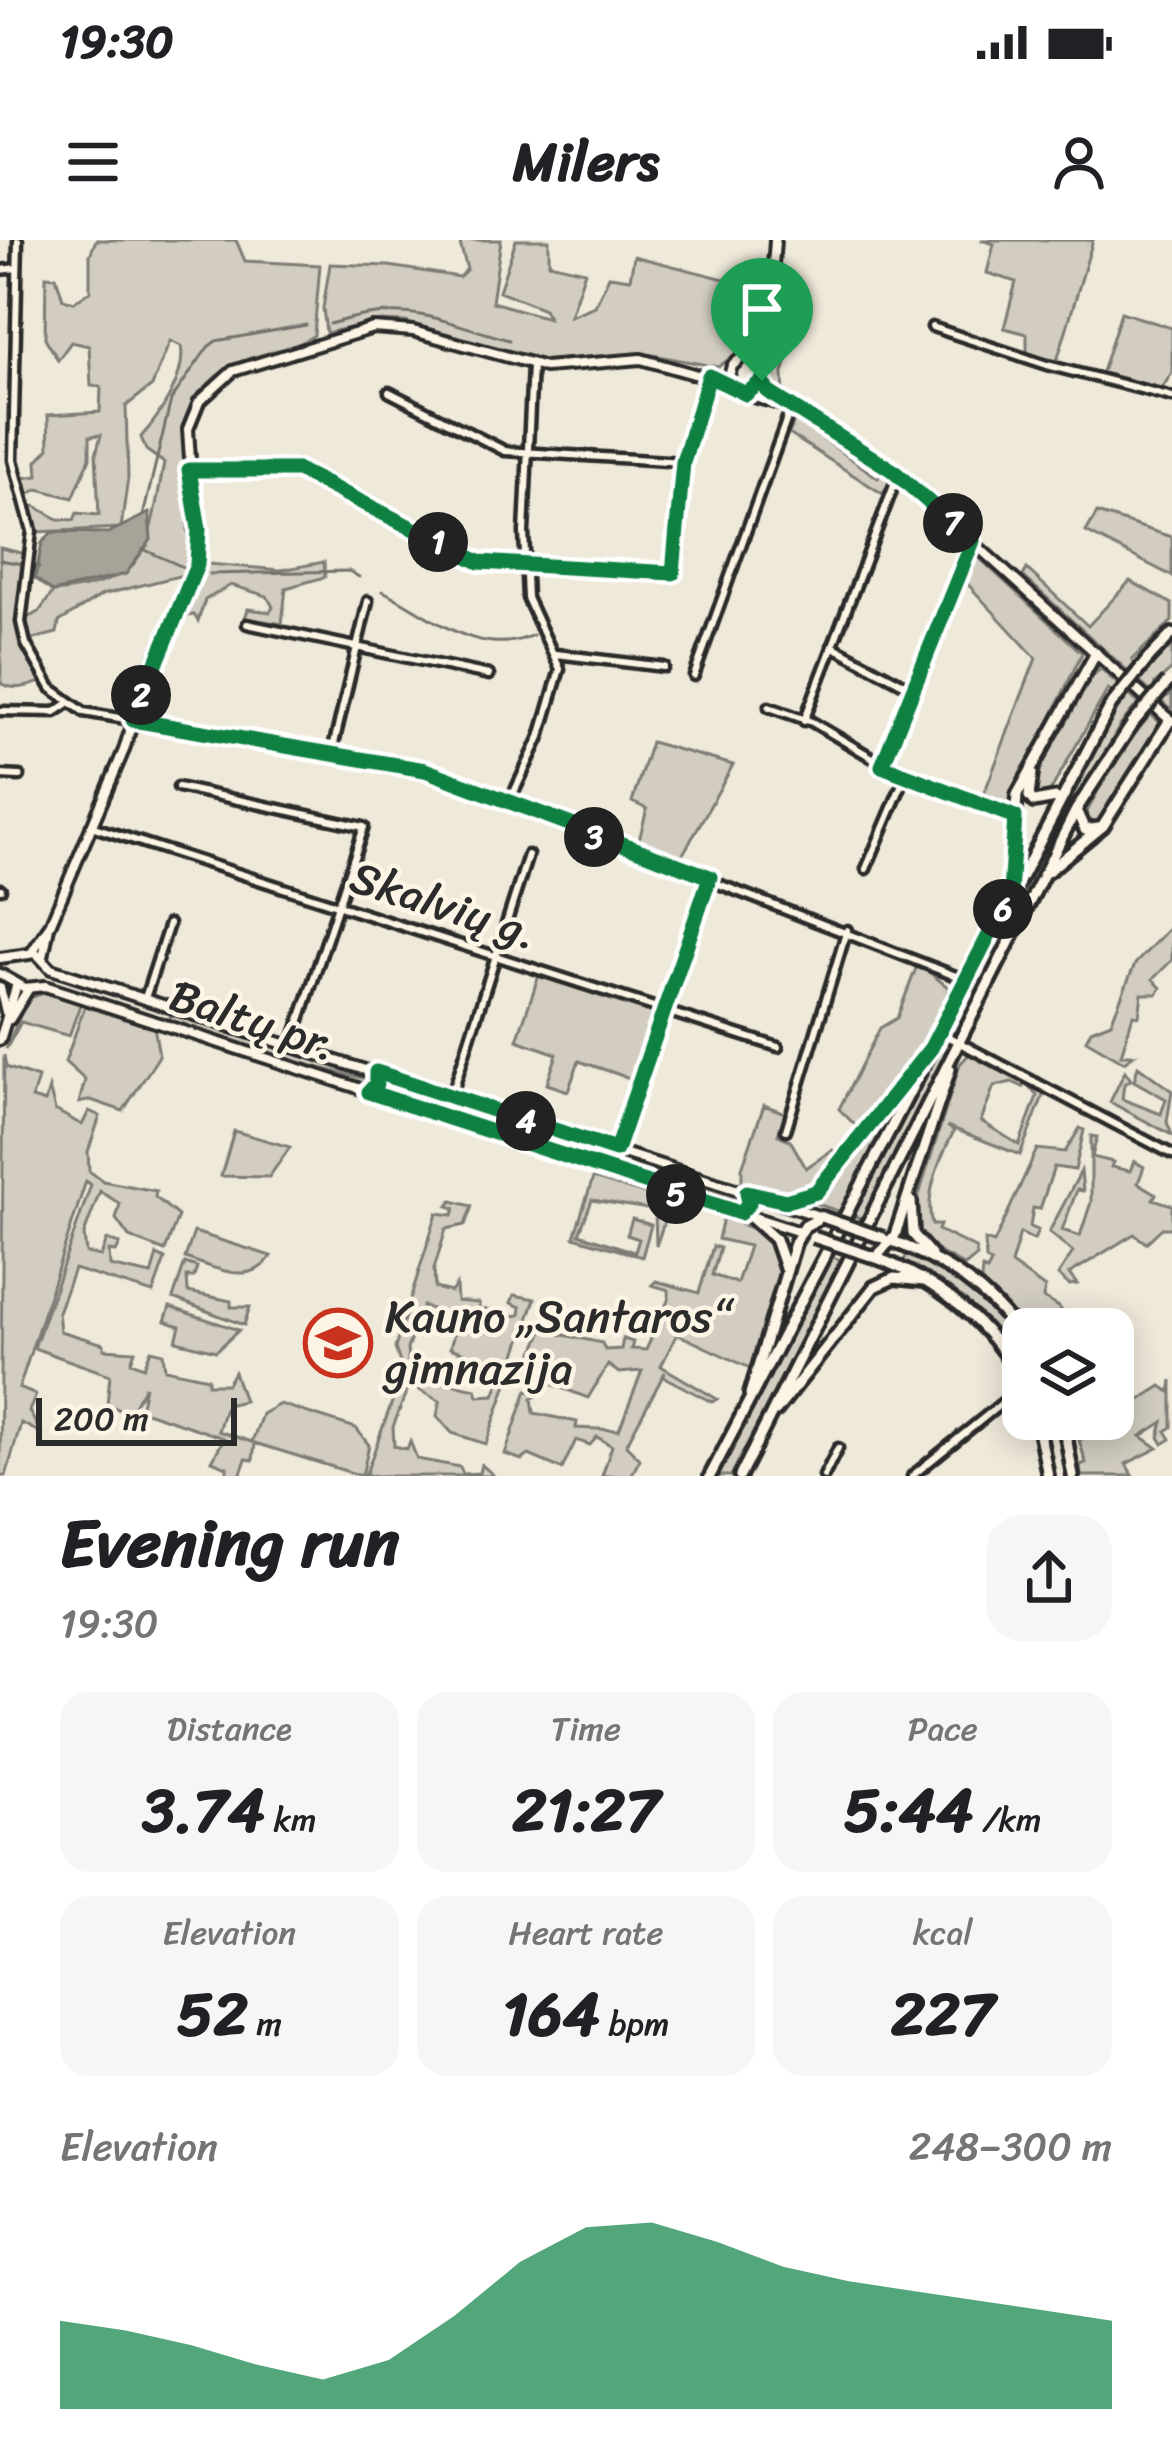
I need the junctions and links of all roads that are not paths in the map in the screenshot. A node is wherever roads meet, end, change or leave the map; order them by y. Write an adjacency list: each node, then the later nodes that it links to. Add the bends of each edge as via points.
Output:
1 (18, 240): 3 (street)
2 (776, 240): 5 (main road)
3 (17, 268): 4 (street); 35 (street, via 13,460 32,530 21,622 26,644)
4 (0, 270)
5 (768, 299): 7 (main road); 9 (main road)
6 (932, 327): 15 (street)
7 (736, 364): 9 (main road); 10 (main road); 12 (main road)
8 (532, 365): 10 (main road, via 627,358); 17 (street); 19 (main road, via 386,327 254,362 224,377 195,408)
9 (760, 370): 11 (main road)
10 (711, 374): 12 (main road); 18 (street)
11 (762, 381): 14 (main road); 16 (main road)
12 (730, 384): 14 (main road)
13 (388, 392): 17 (street, via 505,452)
14 (746, 394): 16 (main road)
15 (1172, 397)
16 (791, 407): 20 (main road); 32 (street)
17 (528, 453): 18 (street); 22 (street)
18 (683, 462): 22 (street, via 673,573)
19 (189, 470): 22 (street, via 298,470 470,559); 38 (main road, via 197,565)
20 (898, 475): 21 (main road); 26 (street)
21 (973, 541): 28 (main road); 34 (street)
22 (524, 565): 29 (street, via 529,609)
23 (368, 601): 27 (street)
24 (247, 624): 27 (street)
25 (1172, 634): 48 (main road, bridge, via 1112,705)
26 (832, 646): 34 (street); 39 (street)
27 (358, 648): 31 (street); 41 (street)
28 (1096, 652): 40 (main road); 43 (main road)
29 (556, 654): 30 (street); 49 (street, via 555,694)
30 (664, 668)
31 (489, 675)
32 (694, 676)
33 (1170, 680): 50 (main road, bridge)
34 (913, 689): 42 (street)
35 (67, 704): 37 (street, via 55,712); 38 (street)
36 (769, 707): 39 (street)
37 (0, 710)
38 (133, 720): 41 (street); 52 (main road)
39 (804, 721): 42 (street)
40 (1171, 721): 53 (main road)
41 (332, 752): 49 (street, via 425,770)
42 (882, 766): 46 (street)
43 (1034, 766): 48 (main road, via 1034,802); 51 (main road)
44 (0, 775): 45 (street)
45 (20, 776)
46 (905, 776): 51 (street); 55 (street)
47 (178, 787): 59 (street, via 364,827)
48 (1060, 795): 58 (main road)
49 (509, 803): 57 (street)
50 (1076, 810): 53 (main road, via 1085,830); 56 (main road)
51 (1015, 817): 58 (main road)
52 (91, 826): 59 (street, Skalvių g.); 61 (main road)
53 (1102, 826): 56 (main road)
54 (528, 855): 64 (street)
55 (866, 869)
56 (1043, 875): 80 (main road)
57 (710, 877): 62 (street); 75 (street)
58 (1010, 894): 70 (main road)
59 (335, 905): 64 (street, Skalvių g.); 81 (street)
60 (169, 924): 73 (street)
61 (49, 927): 63 (main road); 67 (main road)
62 (847, 930): 70 (street); 88 (street)
63 (32, 952): 66 (main road); 67 (main road, Baltų pr.)
64 (496, 956): 75 (street, Skalvių g.); 86 (street)
65 (0, 958): 66 (main road)
66 (16, 958): 69 (main road)
67 (45, 962): 71 (main road); 73 (main road, Baltų pr.)
68 (0, 974): 69 (main road, Baltų pr.)
69 (15, 980): 71 (main road, Baltų pr.); 77 (main road)
70 (966, 980): 78 (main road)
71 (33, 987): 76 (main road, Baltų pr.); 77 (main road)
72 (0, 988): 77 (main road)
73 (145, 998): 74 (main road, Baltų pr.)
74 (175, 1008): 76 (main road, via 163,1013); 81 (main road, Baltų pr.)
75 (663, 1010): 82 (street, Skalvių g.); 90 (street)
76 (164, 1024): 85 (main road, Baltų pr.)
77 (6, 1025): 79 (main road)
78 (939, 1032): 80 (street); 83 (main road)
79 (0, 1040)
80 (958, 1042): 91 (street); 93 (main road); 107 (main road)
81 (292, 1044): 84 (main road, Baltų pr.)
82 (778, 1048)
83 (931, 1048): 94 (main road, via 816,1192); 106 (main road)
84 (376, 1072): 85 (main road); 86 (main road, Baltų pr.)
85 (369, 1092): 89 (main road, Baltų pr.)
86 (451, 1096): 87 (main road, Baltų pr.)
87 (504, 1114): 89 (main road); 90 (main road, Baltų pr.)
88 (786, 1130)
89 (497, 1133): 95 (main road, Baltų pr.)
90 (616, 1150): 92 (main road, Baltų pr.)
91 (1172, 1154)
92 (747, 1192): 94 (main road, Baltų pr.); 95 (main road)
93 (911, 1195): 98 (main road); 99 (main road, via 911,1228)
94 (775, 1201): 96 (main road, Baltų pr.)
95 (744, 1214): 97 (main road, Baltų pr.); 101 (main road, via 775,1239)
96 (820, 1216): 97 (main road); 98 (main road, Baltų pr., bridge)
97 (800, 1232): 100 (main road, Baltų pr., bridge); 101 (main road)
98 (887, 1239): 99 (main road, Baltų pr.); 100 (main road)
99 (932, 1256): 103 (main road, Baltų pr.)
100 (875, 1257): 102 (main road, Baltų pr.)
101 (786, 1274): 106 (main road)
102 (924, 1281): 104 (main road, Baltų pr.); 107 (main road, via 893,1278 874,1287)
103 (1002, 1314)
104 (1002, 1353)
105 (1002, 1402): 114 (street)
106 (749, 1404): 111 (main road)
107 (766, 1422): 112 (main road)
108 (1041, 1440): 115 (main road)
109 (1067, 1440): 116 (main road)
110 (838, 1448): 113 (street)
111 (710, 1476)
112 (740, 1476)
113 (824, 1476)
114 (912, 1476)
115 (1048, 1476)
116 (1073, 1476)

